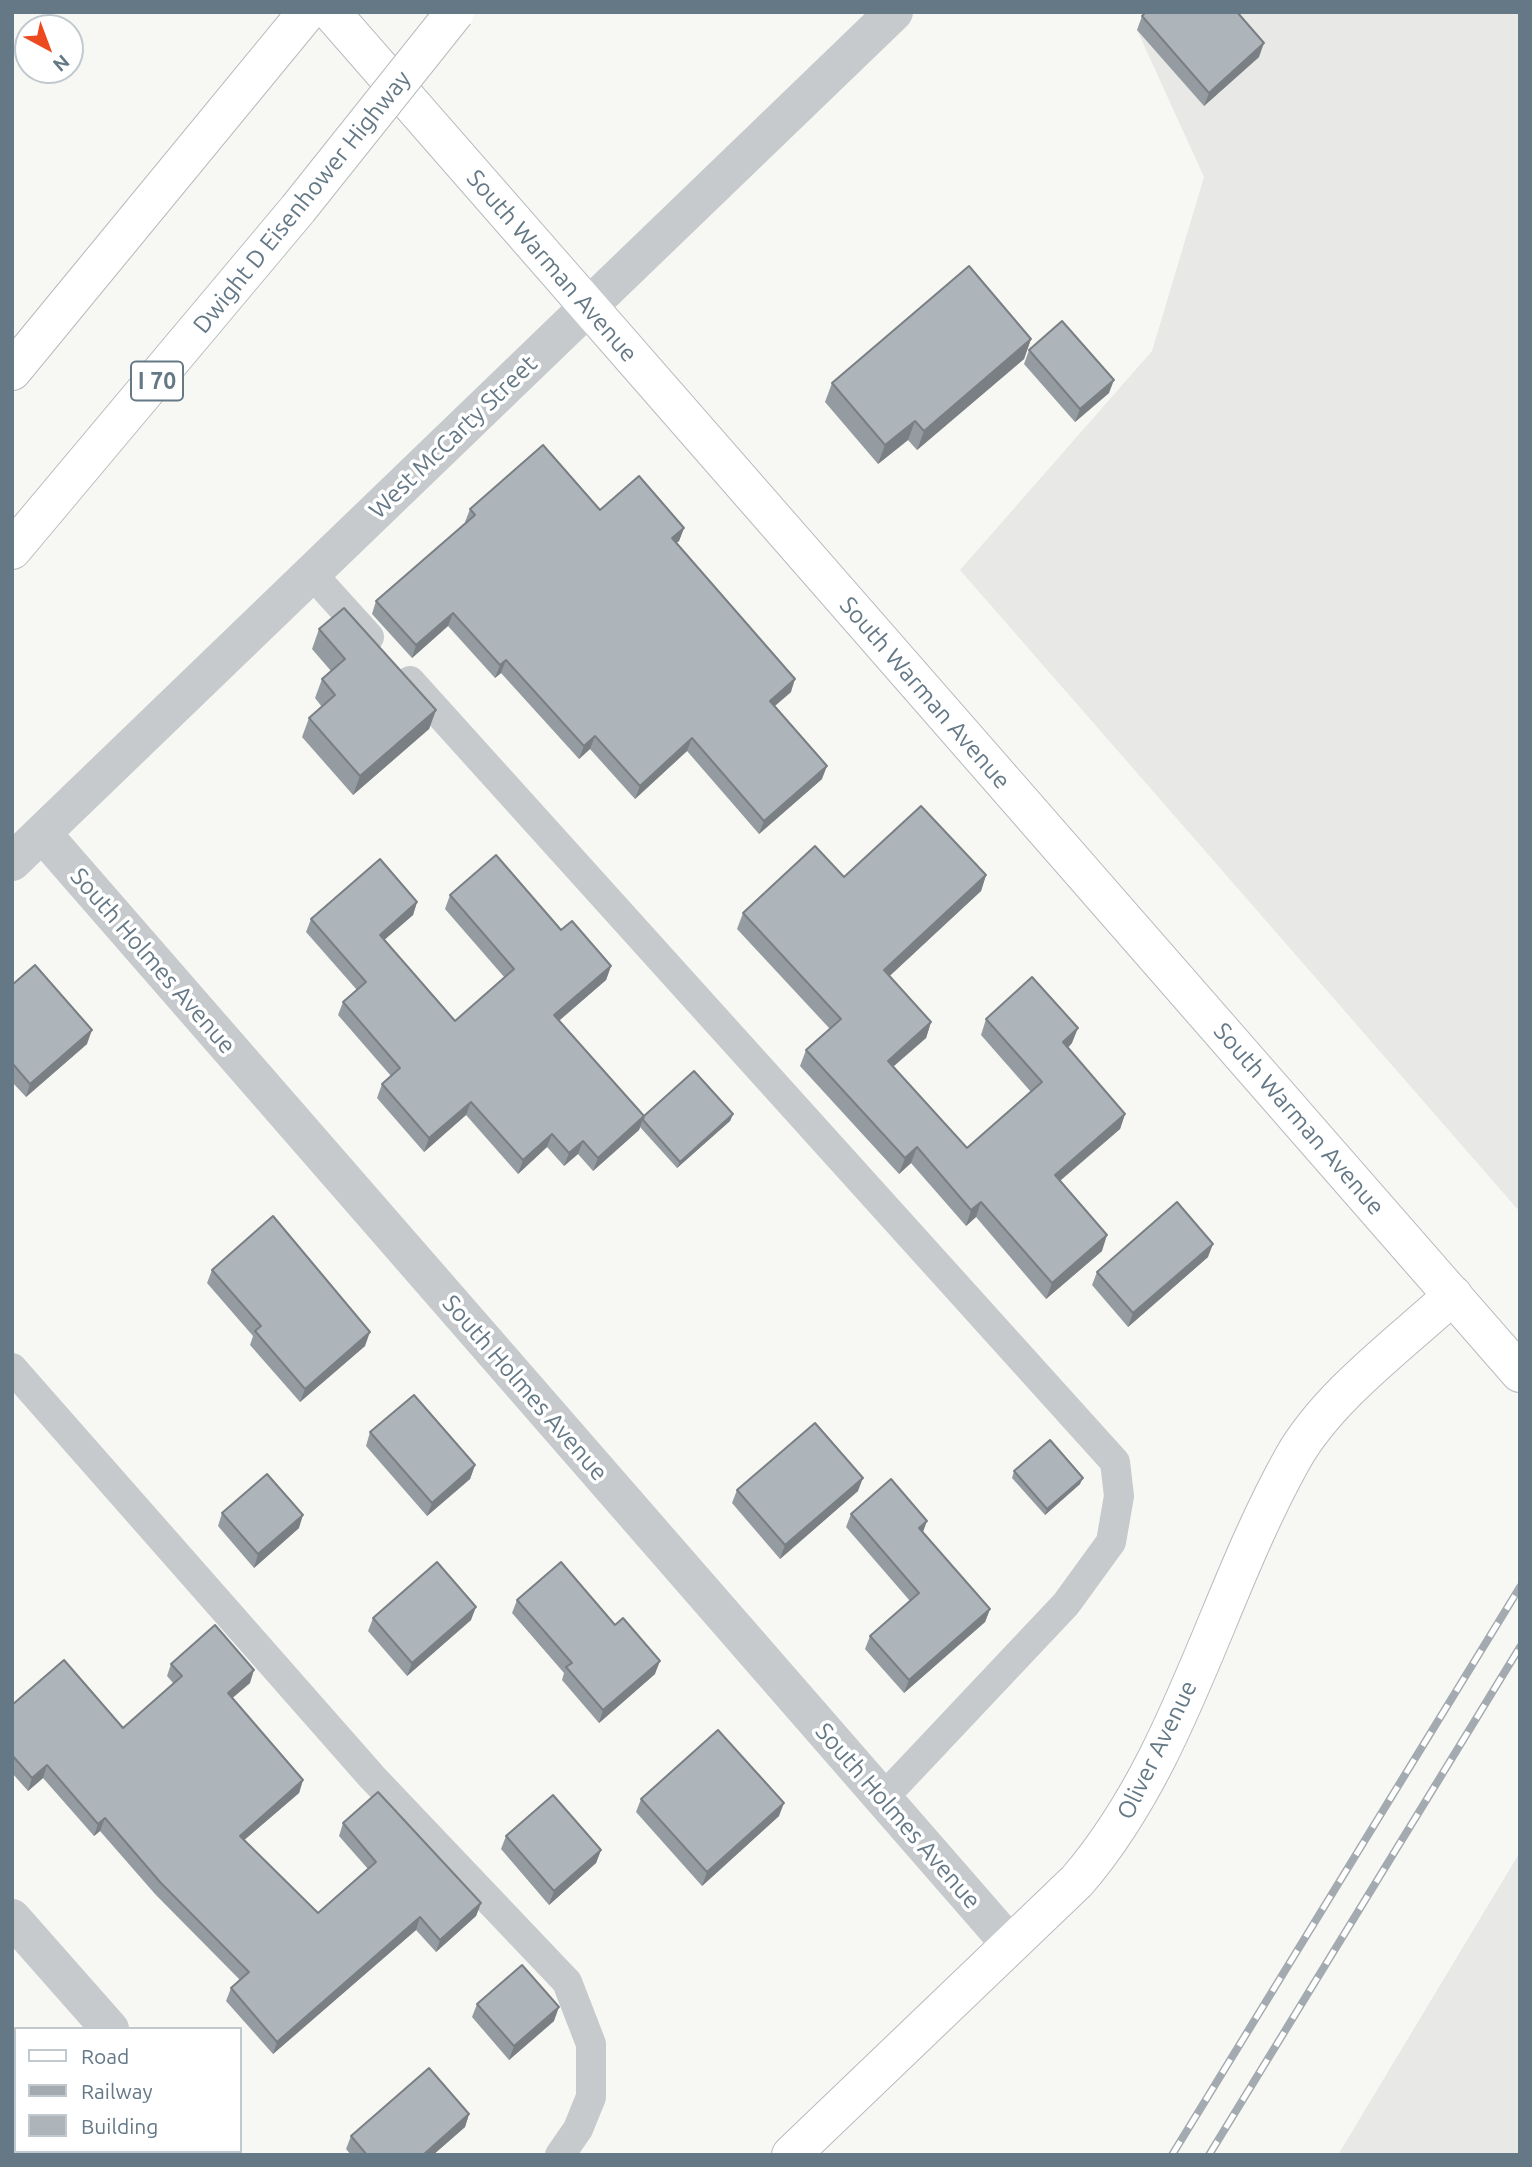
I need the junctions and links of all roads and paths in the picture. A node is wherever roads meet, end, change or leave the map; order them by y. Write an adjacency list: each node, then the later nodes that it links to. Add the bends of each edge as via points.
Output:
1 (307, 12): 6 (main road)
2 (331, 12): 5 (main road, South Warman Avenue)
3 (455, 12): 7 (main road, Dwight D Eisenhower Highway / I 70, bridge, via 298,209)
4 (894, 12): 5 (street, West McCarty Street)
5 (588, 307): 8 (street, West McCarty Street); 11 (main road, South Warman Avenue)
6 (12, 371)
7 (12, 551)
8 (312, 574): 9 (street, West McCarty Street); 14 (lane, via 1115,1462 1119,1496 1111,1542 1066,1604)
9 (42, 833): 10 (street, West McCarty Street); 14 (street, South Holmes Avenue)
10 (12, 862)
11 (1452, 1295): 13 (main road, South Warman Avenue); 16 (main road, Oliver Avenue, via 1346,1393 1294,1457 1128,1814 1077,1881)
12 (12, 1368): 18 (lane, via 372,1777 567,1982 591,2044 591,2097 578,2129)
13 (1520, 1373)
14 (883, 1798): 16 (street, South Holmes Avenue)
15 (12, 1918): 17 (street)
16 (1009, 1943): 19 (main road, Oliver Avenue)
17 (108, 2027)
18 (560, 2155)
19 (791, 2155)

